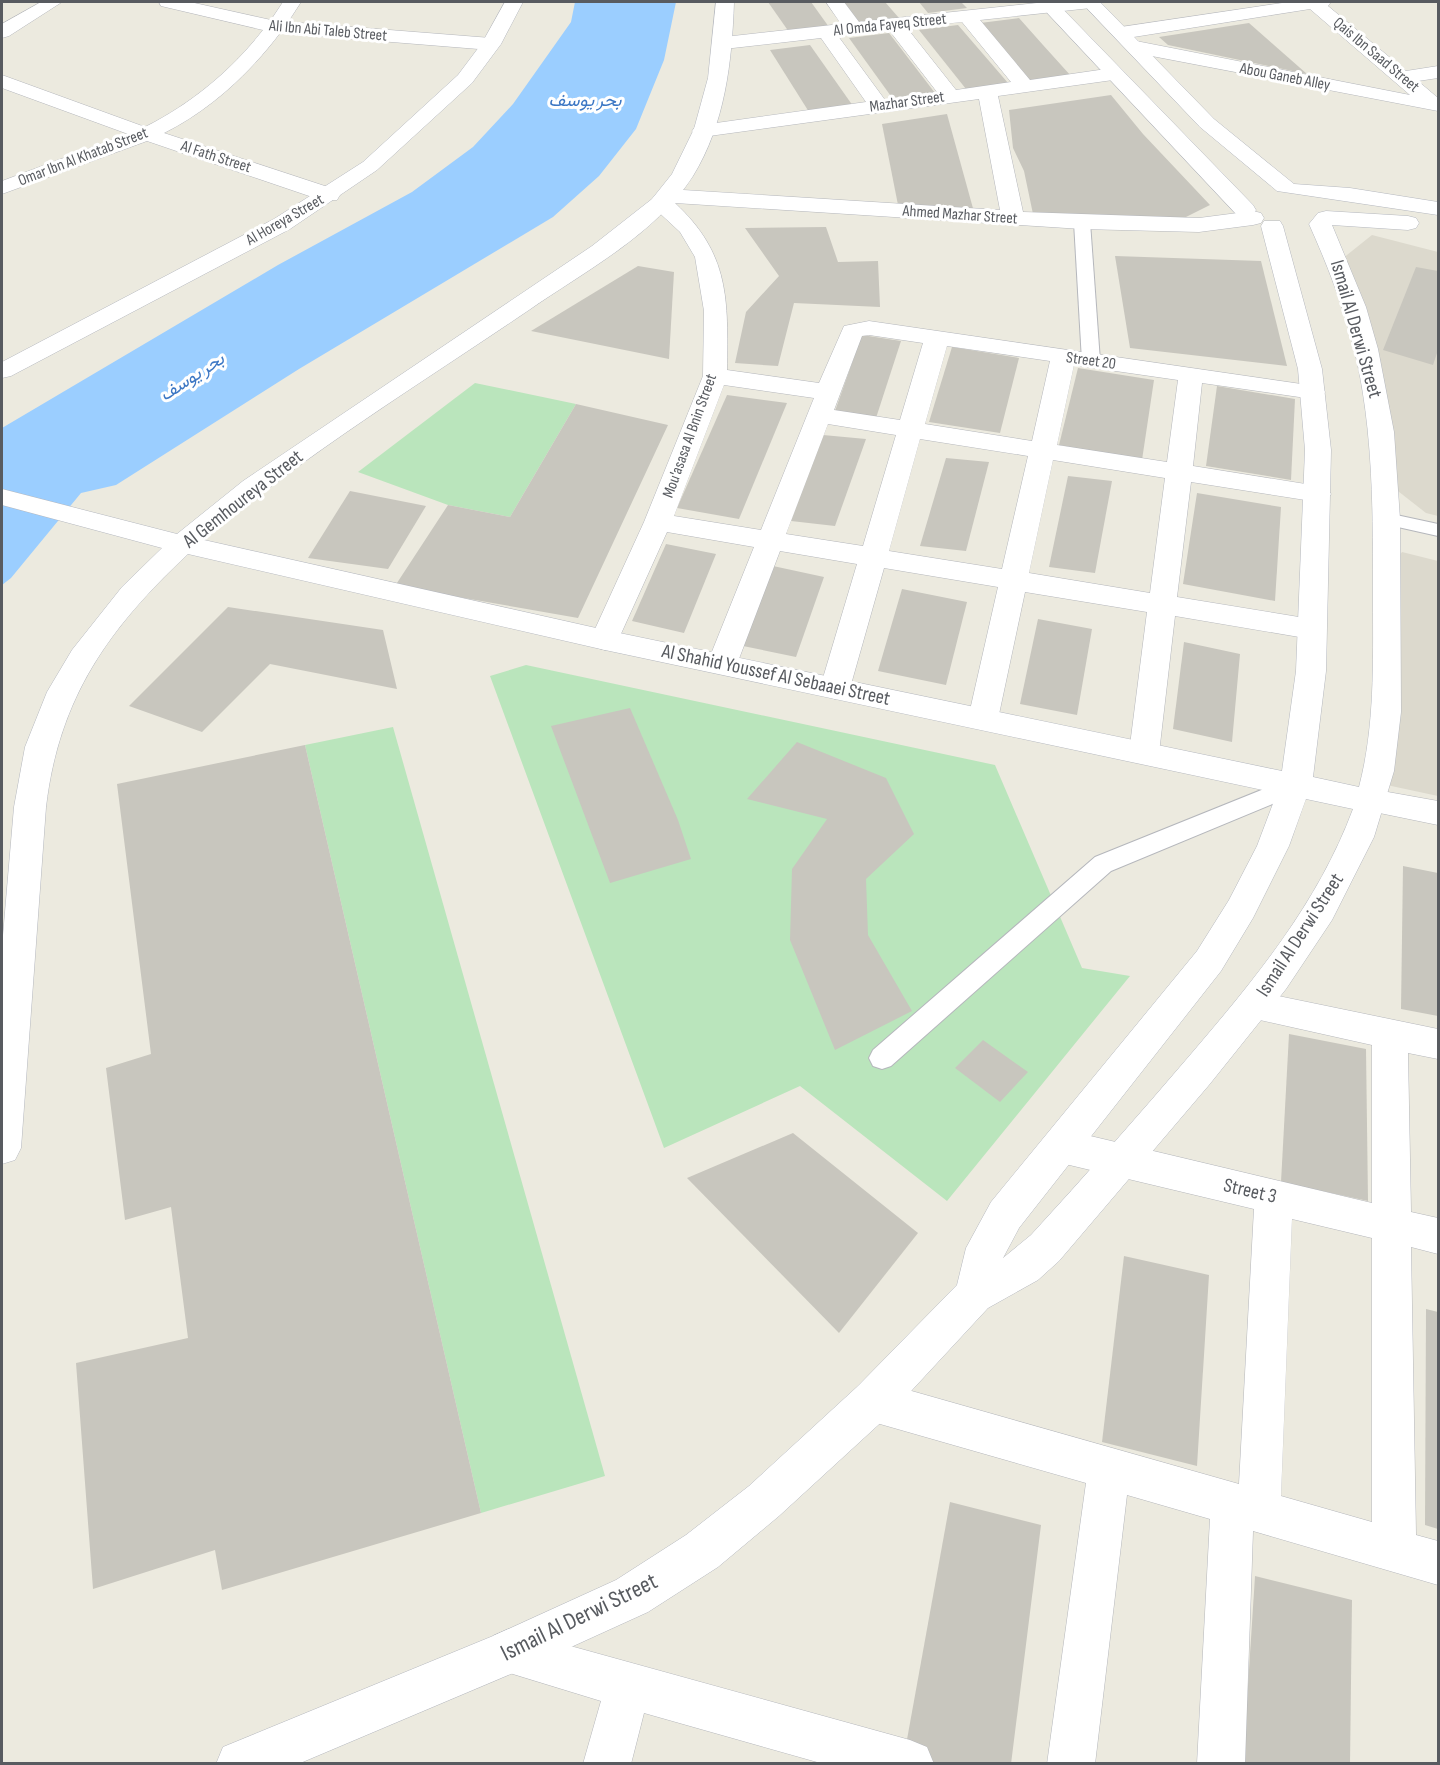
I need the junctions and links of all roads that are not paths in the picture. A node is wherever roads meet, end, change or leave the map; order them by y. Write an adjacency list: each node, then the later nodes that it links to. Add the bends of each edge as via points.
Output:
1 (53, 2): 17 (street)
2 (168, 2): 15 (street, Ali Ibn Abi Taleb Street)
3 (292, 2): 15 (street, Omar Ibn Al Khatab Street)
4 (514, 2): 20 (street, Al Horeya Street)
5 (725, 2): 21 (street, Al Gemhoureya Street)
6 (835, 2): 16 (street)
7 (910, 2): 13 (street)
8 (1091, 2): 10 (street, Al Omda Fayeq Street); 19 (street)
9 (1316, 2): 19 (street); 24 (street, Qais Ibn Saad Street)
10 (1047, 4): 11 (street, Al Omda Fayeq Street); 23 (street, Ismail Al Derwi Street)
11 (991, 7): 12 (street, Al Omda Fayeq Street)
12 (967, 16): 13 (street, Al Omda Fayeq Street); 26 (street)
13 (925, 21): 14 (street, Al Omda Fayeq Street)
14 (894, 24): 16 (street, Al Omda Fayeq Street); 28 (street)
15 (277, 27): 20 (street, Ali Ibn Abi Taleb Street); 32 (street, Omar Ibn Al Khatab Street, via 236,72)
16 (854, 29): 18 (street, Al Omda Fayeq Street)
17 (2, 32)
18 (826, 32): 21 (street, Al Omda Fayeq Street); 29 (street)
19 (1129, 40): 30 (street, Abou Ganeb Alley); 34 (street, via 1207,123)
20 (491, 44): 35 (street, Al Horeya Street, via 465,79 429,115)
21 (724, 44): 31 (street, Al Gemhoureya Street, via 712,106)
22 (1438, 72): 24 (street)
23 (1113, 74): 26 (street, Mazhar Street); 40 (street, Ismail Al Derwi Street)
24 (1402, 78): 30 (street, Qais Ibn Saad Street)
25 (2, 81): 32 (street, Al Fath Street)
26 (1025, 86): 27 (street, Mazhar Street)
27 (987, 91): 28 (street, Mazhar Street); 38 (street)
28 (950, 96): 29 (street, Mazhar Street)
29 (879, 106): 31 (street, Mazhar Street)
30 (1437, 108)
31 (702, 131): 36 (street, Al Gemhoureya Street, via 687,168)
32 (146, 134): 33 (street, Omar Ibn Al Khatab Street); 35 (street, Al Fath Street)
33 (2, 188)
34 (1292, 188): 37 (street); 40 (street, via 1311,193 1326,206); 40 (street, via 1256,189 1246,194 1242,202)
35 (329, 195): 45 (street, Al Horeya Street, via 282,224)
36 (664, 199): 38 (street, Ahmed Mazhar Street); 47 (street, Mou'asasa Al Bnin Street, via 689,228 706,257 716,311); 59 (street, Al Gemhoureya Street, via 638,224 600,251 252,487)
37 (1438, 209)
38 (1013, 218): 39 (street, Ahmed Mazhar Street)
39 (1082, 222): 40 (street, Ahmed Mazhar Street); 44 (lane)
40 (1287, 222): 41 (street, Ahmed Mazhar Street, via 1366,219); 48 (street, Ismail Al Derwi Street); 55 (street, Ismail Al Derwi Street, via 1339,263 1372,369 1384,443)
41 (1438, 229)
42 (937, 338): 43 (street, Street 20); 49 (street, Street 20, via 857,329 849,336); 50 (street)
43 (1063, 357): 44 (street, Street 20); 51 (street)
44 (1091, 361): 46 (street, Street 20)
45 (2, 371)
46 (1191, 375): 48 (street, Street 20); 52 (street)
47 (715, 376): 49 (street); 56 (street, Mou'asasa Al Bnin Street)
48 (1313, 392): 53 (street, Ismail Al Derwi Street)
49 (822, 403): 50 (street); 58 (street)
50 (910, 429): 51 (street); 60 (street)
51 (1043, 450): 52 (street); 61 (street)
52 (1180, 472): 53 (street); 62 (street)
53 (1318, 494): 63 (street, Ismail Al Derwi Street)
54 (2, 497): 59 (street, Al Shahid Youssef Al Sebaaei Street)
55 (1387, 519): 57 (lane); 70 (street, Ismail Al Derwi Street, via 1385,727)
56 (658, 522): 58 (street); 64 (street, Mou'asasa Al Bnin Street)
57 (1438, 530)
58 (769, 541): 60 (street); 65 (street)
59 (182, 544): 64 (street, Al Shahid Youssef Al Sebaaei Street); 77 (street, Al Gemhoureya Street, via 116,610 77,665 46,729 32,798)
60 (872, 559): 61 (street); 66 (street)
61 (1014, 581): 62 (street); 67 (street)
62 (1163, 605): 63 (street); 68 (street)
63 (1311, 629): 69 (street, Ismail Al Derwi Street, via 1308,704)
64 (605, 640): 65 (street, Al Shahid Youssef Al Sebaaei Street)
65 (722, 664): 66 (street, Al Shahid Youssef Al Sebaaei Street)
66 (835, 688): 67 (street, Al Shahid Youssef Al Sebaaei Street)
67 (983, 719): 68 (street, Al Shahid Youssef Al Sebaaei Street)
68 (1144, 753): 69 (street, Al Shahid Youssef Al Sebaaei Street)
69 (1296, 785): 70 (street, Al Shahid Youssef Al Sebaaei Street); 75 (lane, via 1103,864); 76 (street, Ismail Al Derwi Street, via 1273,846 1209,961)
70 (1371, 801): 71 (street, Al Shahid Youssef Al Sebaaei Street); 72 (street, Ismail Al Derwi Street, via 1346,864)
71 (1438, 813)
72 (1254, 1006): 73 (street); 78 (street, Ismail Al Derwi Street)
73 (1390, 1034): 74 (street); 80 (street)
74 (1438, 1044)
75 (882, 1058)
76 (1061, 1146): 78 (street, Street 3); 82 (street, Ismail Al Derwi Street, via 995,1231 982,1259)
77 (2, 1148)
78 (1122, 1161): 79 (street, Street 3); 82 (street, Ismail Al Derwi Street, via 1031,1261)
79 (1274, 1197): 80 (street, Street 3); 85 (street)
80 (1392, 1225): 81 (street, Street 3); 86 (street)
81 (1438, 1236)
82 (974, 1295): 83 (street, Ismail Al Derwi Street)
83 (873, 1401): 84 (street); 88 (street, Ismail Al Derwi Street, via 764,1501 702,1551 632,1596)
84 (1109, 1468): 85 (street); 93 (street)
85 (1246, 1508): 86 (street); 94 (street)
86 (1394, 1550): 87 (street)
87 (1438, 1563)
88 (508, 1653): 89 (street); 90 (street, Ismail Al Derwi Street)
89 (628, 1685): 91 (street); 92 (street)
90 (240, 1764)
91 (607, 1764)
92 (910, 1764)
93 (1071, 1764)
94 (1221, 1764)

